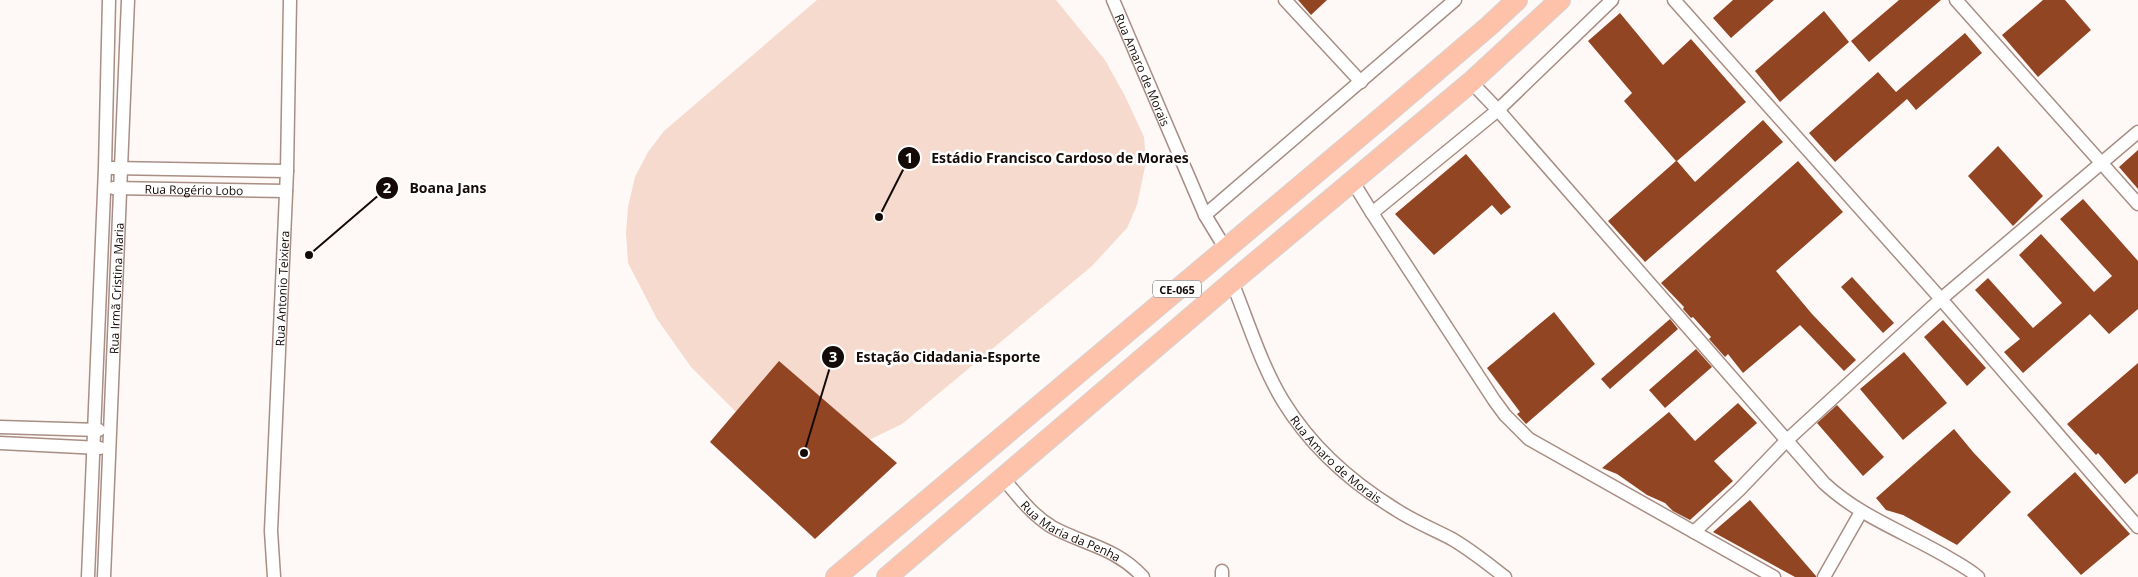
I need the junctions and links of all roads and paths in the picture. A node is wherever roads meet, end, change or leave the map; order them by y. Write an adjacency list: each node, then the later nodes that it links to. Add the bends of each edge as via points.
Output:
1 (110, 0): 12 (street, Rua Irmã Cristina Maria)
2 (128, 0): 13 (street, Rua Irmã Cristina Maria)
3 (290, 0): 21 (street, Rua Antonio Teixiera)
4 (1113, 0): 28 (street, Rua Amaro de Morais)
5 (1284, 0): 14 (street)
6 (1455, 0): 14 (street)
7 (1517, 0): 29 (main road, CE-065)
8 (1560, 0): 15 (main road, CE-065)
9 (1612, 0): 16 (street)
10 (1674, 0): 31 (street)
11 (1956, 0): 18 (street)
12 (108, 42): 13 (street); 19 (street, Rua Irmã Cristina Maria)
13 (127, 44): 20 (street, Rua Irmã Cristina Maria)
14 (1362, 82): 28 (street)
15 (1471, 82): 16 (street); 22 (main road, CE-065)
16 (1498, 110): 27 (street); 35 (street)
17 (2138, 132): 18 (street)
18 (2102, 162): 26 (street); 31 (street)
19 (105, 168): 20 (street, Rua Rogério Lobo); 23 (street, Rua Irmã Cristina Maria)
20 (120, 168): 21 (street, Rua Rogério Lobo); 24 (street, Rua Irmã Cristina Maria)
21 (287, 171): 25 (street, Rua Antonio Teixiera)
22 (1353, 182): 27 (street); 30 (main road, CE-065)
23 (103, 188): 24 (street, Rua Rogério Lobo); 33 (street, Rua Irmã Cristina Maria)
24 (119, 189): 25 (street, Rua Rogério Lobo); 34 (street, Rua Irmã Cristina Maria)
25 (286, 192): 45 (street, Rua Antonio Teixiera, via 271,531)
26 (2138, 204)
27 (1372, 213): 42 (street, via 1494,400 1517,428 1529,439)
28 (1205, 215): 29 (street, Rua Amaro de Morais)
29 (1226, 248): 46 (main road, CE-065)
30 (1232, 282): 39 (main road, CE-065); 49 (street, Rua Amaro de Morais, via 1283,401 1306,434 1362,486 1395,510 1453,540)
31 (1941, 299): 35 (street); 41 (street)
32 (0, 427): 33 (street)
33 (93, 430): 34 (street); 37 (street, Rua Irmã Cristina Maria)
34 (110, 430): 38 (street, Rua Irmã Cristina Maria)
35 (1786, 441): 40 (street, via 1840,498); 42 (street)
36 (0, 443): 37 (street)
37 (92, 448): 38 (street); 43 (street, Rua Irmã Cristina Maria)
38 (109, 448): 44 (street, Rua Irmã Cristina Maria)
39 (1003, 478): 47 (main road, CE-065); 48 (street, Rua Maria da Penha, via 1025,505 1051,526 1099,546 1127,562)
40 (1861, 512): 51 (street); 52 (street)
41 (2138, 527)
42 (1694, 532): 50 (street)
43 (88, 577)
44 (104, 577)
45 (274, 577)
46 (836, 577)
47 (887, 577)
48 (1143, 577)
49 (1505, 577)
50 (1774, 577)
51 (1824, 577)
52 (1978, 577)

